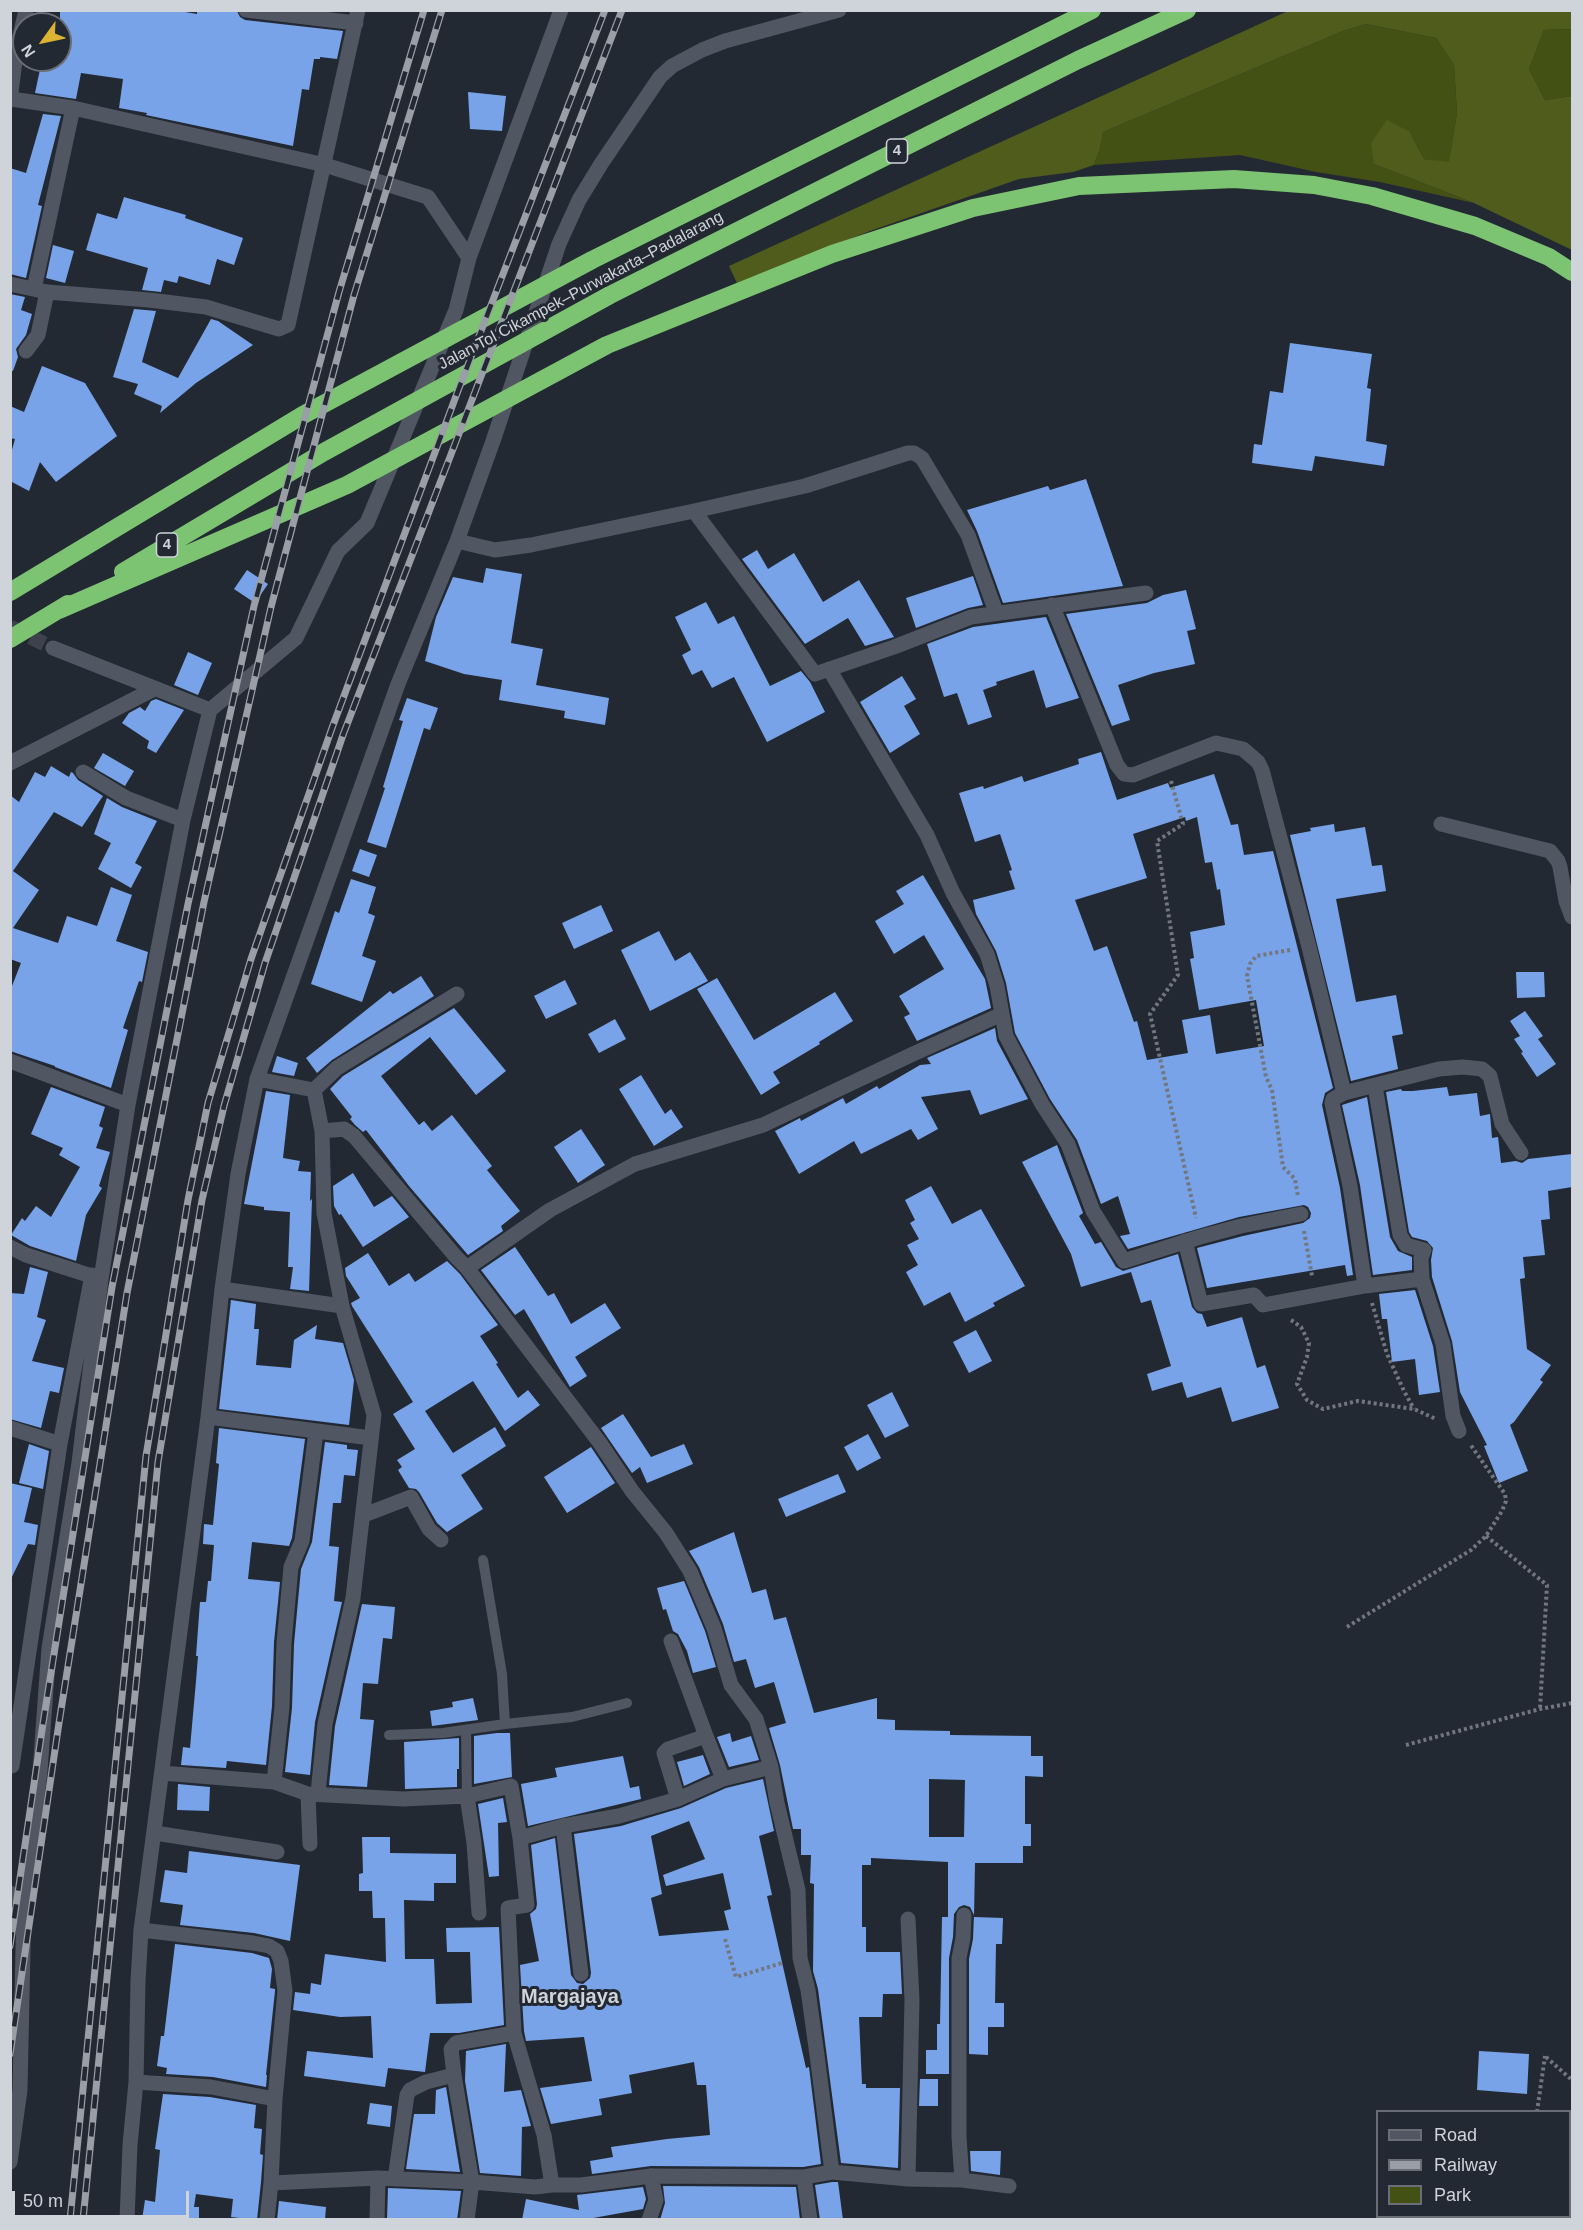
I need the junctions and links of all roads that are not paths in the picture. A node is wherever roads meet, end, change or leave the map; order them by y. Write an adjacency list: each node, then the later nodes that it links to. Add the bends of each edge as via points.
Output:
1 (26, 10): 8 (street)
2 (246, 10): 7 (street)
3 (561, 10): 11 (street)
4 (839, 10): 17 (street, via 726,41 672,66 660,77 579,200 559,244)
5 (1092, 10): 18 (highway, Jalan Tol Cikampek–Purwakarta–Padalarang / 4, via 592,260 303,415)
6 (1187, 10): 21 (highway, Jalan Tol Cikampek–Purwakarta–Padalarang / 4, via 1078,60 610,295 324,452)
7 (357, 17): 10 (street)
8 (11, 100): 9 (street)
9 (73, 108): 10 (street); 14 (street)
10 (325, 165): 11 (street, via 428,197); 14 (street, via 288,325 279,329 206,308)
11 (469, 258): 27 (street, via 456,310 367,523 338,551 296,638)
12 (1572, 272): 21 (highway, via 1549,256 1475,226 1372,196 1314,185 1234,179 1079,186 973,208 832,254 607,345 346,485)
13 (10, 284): 14 (street)
14 (40, 291): 15 (street, via 38,335)
15 (26, 351)
16 (694, 511): 17 (street, via 495,550); 22 (street, via 805,486 914,453 922,458 968,536); 25 (street, via 815,674)
17 (457, 540): 36 (street, via 398,684)
18 (10, 592)
19 (1146, 593): 20 (street)
20 (1052, 605): 22 (street); 39 (street, via 1124,774 1133,775 1216,743 1243,749 1258,762)
21 (59, 610): 23 (highway, Jalan Tol Cikampek–Purwakarta–Padalarang / 4)
22 (996, 612): 25 (street, via 971,617)
23 (10, 639)
24 (53, 648): 26 (street)
25 (829, 669): 34 (street, via 927,836 987,954)
26 (154, 688): 27 (street); 28 (street)
27 (210, 710): 30 (street)
28 (10, 763)
29 (83, 772): 30 (street, via 126,798)
30 (183, 820): 40 (street)
31 (1441, 824): 32 (street, via 1550,851 1560,867)
32 (1572, 917)
33 (457, 994): 38 (street, via 337,1068)
34 (1002, 1014): 44 (street, via 1006,1036 1068,1144 1093,1211 1124,1261); 46 (street, via 764,1125 636,1164 550,1210)
35 (10, 1061): 40 (street)
36 (257, 1079): 38 (street); 50 (street, via 238,1174)
37 (1375, 1086): 39 (street); 42 (street, via 1439,1069 1463,1067 1487,1072 1502,1124); 48 (street, via 1400,1235 1406,1245 1424,1250)
38 (314, 1090): 41 (street)
39 (1344, 1093): 49 (street, via 1332,1103)
40 (128, 1105): 47 (street)
41 (322, 1131): 46 (street, via 344,1129 354,1136); 51 (street, via 324,1213)
42 (1521, 1153)
43 (1301, 1214): 44 (street)
44 (1192, 1239): 49 (street, via 1201,1304 1254,1295 1263,1305)
45 (10, 1246): 47 (street, via 26,1256)
46 (467, 1268): 67 (street, via 600,1443 690,1571 714,1628 731,1684 756,1719)
47 (97, 1277): 57 (street); 81 (street, via 90,1384 49,1648 40,1771)
48 (1422, 1279): 49 (street); 54 (street, via 1443,1344 1453,1416)
49 (1365, 1286)
50 (222, 1289): 51 (street); 52 (street)
51 (342, 1306): 56 (street, via 374,1414)
52 (208, 1417): 55 (street); 69 (street)
53 (10, 1428): 57 (street)
54 (1459, 1431)
55 (316, 1432): 56 (street); 71 (street, via 302,1541 291,1567)
56 (370, 1438): 58 (street)
57 (60, 1443): 68 (street)
58 (364, 1515): 59 (street, via 411,1497 429,1529); 72 (street, via 353,1598)
59 (441, 1540)
60 (483, 1560): 63 (lane, via 502,1674)
61 (671, 1641): 66 (street)
62 (627, 1703): 63 (lane, via 572,1717)
63 (505, 1724): 64 (lane)
64 (466, 1730): 65 (lane); 73 (lane)
65 (388, 1736)
66 (706, 1736): 70 (street); 74 (street, via 664,1753)
67 (771, 1767): 70 (street); 92 (street, via 798,1890 800,1958)
68 (11, 1768)
69 (162, 1773): 71 (street); 76 (street)
70 (723, 1779): 74 (street)
71 (274, 1782): 72 (street)
72 (313, 1794): 73 (street, via 403,1799); 78 (street)
73 (467, 1796): 77 (street, via 512,1786); 82 (street)
74 (678, 1799): 75 (street, via 619,1816)
75 (563, 1826): 77 (street); 86 (street)
76 (155, 1833): 79 (street); 85 (street)
77 (520, 1838): 87 (street, via 527,1905 508,1908)
78 (310, 1844)
79 (277, 1852)
80 (10, 1893): 81 (street)
81 (24, 1902): 91 (street, via 20,2090)
82 (479, 1913)
83 (964, 1915): 98 (street, via 959,1958 958,2137)
84 (908, 1919): 97 (street, via 912,2000)
85 (141, 1930): 89 (street); 90 (street, via 261,1944 277,1951 285,1991)
86 (581, 1974)
87 (514, 2034): 88 (street, via 456,2043 451,2049); 101 (street, via 544,2135)
88 (454, 2074): 96 (street, via 426,2082 407,2095); 99 (street)
89 (136, 2082): 90 (street, via 211,2087); 103 (street)
90 (275, 2099): 100 (street)
91 (10, 2162)
92 (832, 2172): 94 (street); 97 (street)
93 (651, 2176): 94 (street); 101 (street); 107 (street, via 656,2200)
94 (804, 2177): 108 (street)
95 (378, 2178): 96 (street); 100 (street); 105 (street)
96 (395, 2178): 99 (street)
97 (908, 2179): 98 (street)
98 (962, 2180): 102 (street)
99 (472, 2182): 101 (street); 106 (street)
100 (271, 2183): 104 (street)
101 (552, 2185)
102 (1009, 2186)
103 (126, 2220)
104 (267, 2220)
105 (377, 2220)
106 (467, 2220)
107 (649, 2220)
108 (810, 2220)

